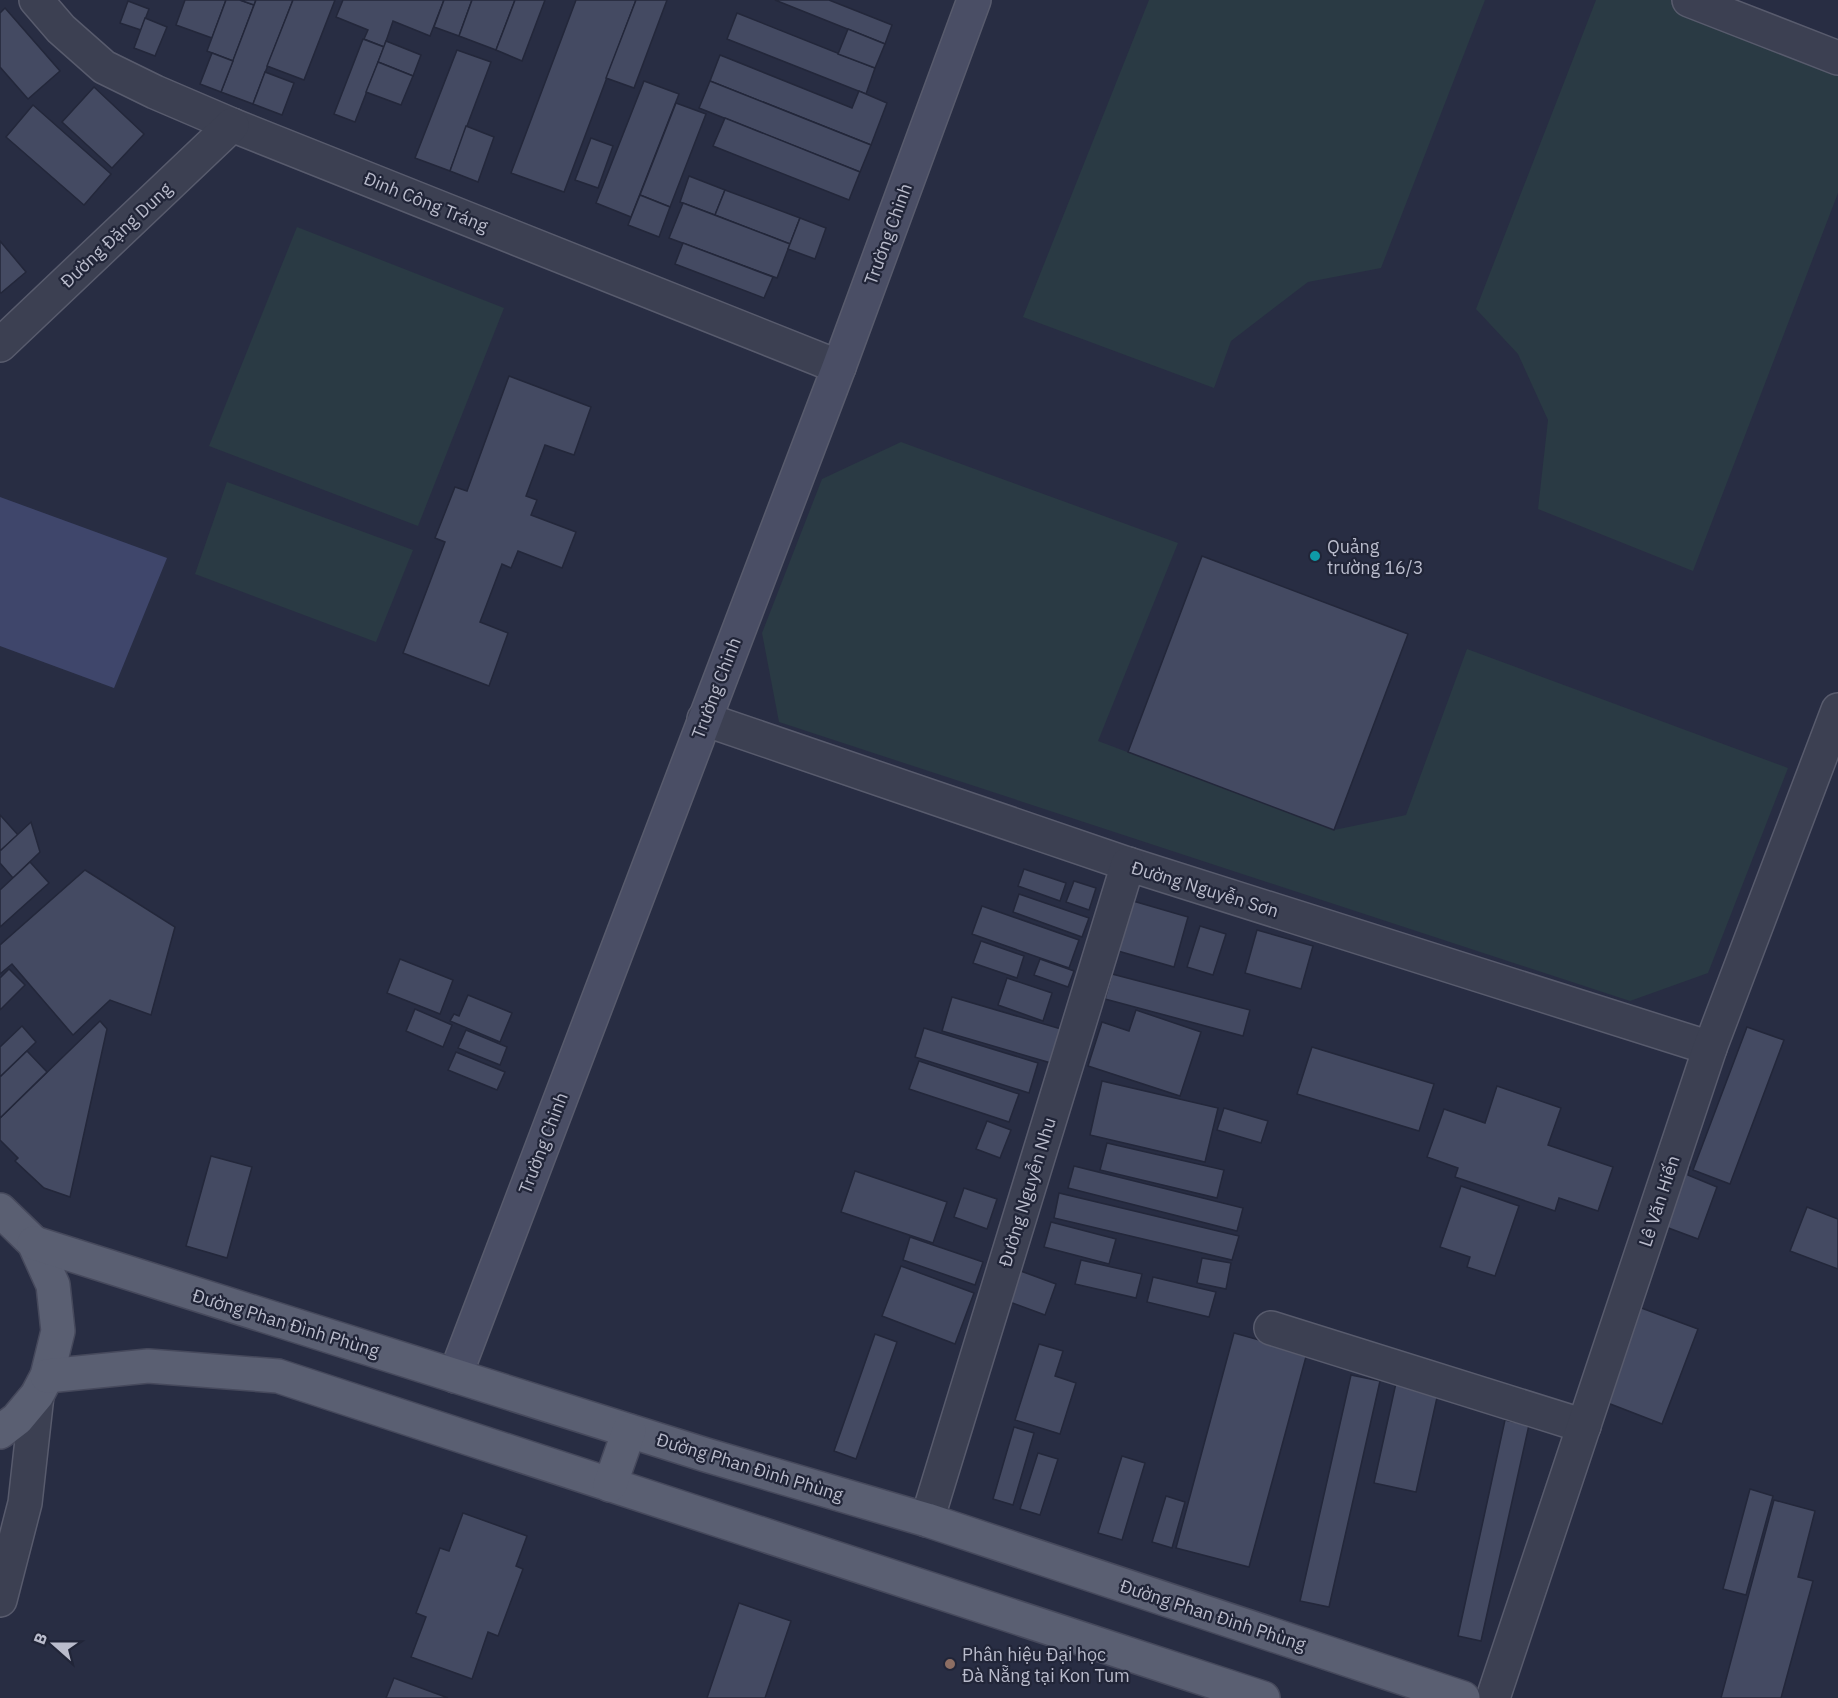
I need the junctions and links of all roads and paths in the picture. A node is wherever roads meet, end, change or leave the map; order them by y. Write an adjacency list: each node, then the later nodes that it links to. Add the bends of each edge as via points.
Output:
1 (36, 0): 5 (street, Đinh Công Tráng, via 61,29 104,67)
2 (974, 0): 7 (street, Trường Chinh)
3 (1689, 0): 4 (street)
4 (1838, 58)
5 (232, 125): 6 (street, Đường Đặng Dung); 7 (street, Đinh Công Tráng)
6 (0, 345)
7 (839, 367): 9 (street, Trường Chinh)
8 (1838, 710): 11 (street, Lê Văn Hiến)
9 (704, 719): 10 (street, Đường Nguyễn Sơn); 15 (street, Trường Chinh)
10 (1128, 864): 11 (street, Đường Nguyễn Sơn); 21 (street, Đường Nguyễn Nhu)
11 (1710, 1048): 17 (street, Lê Văn Hiến)
12 (0, 1210): 13 (main road)
13 (34, 1243): 15 (main road, Đường Phan Đình Phùng); 16 (main road, via 53,1285 58,1331)
14 (1271, 1328): 17 (street)
15 (455, 1376): 18 (main road, Đường Phan Đình Phùng)
16 (42, 1385): 19 (main road, via 17,1419); 20 (main road, via 148,1366 278,1376); 22 (street, via 25,1503)
17 (1584, 1426): 25 (street, Lê Văn Hiến)
18 (629, 1431): 20 (main road); 21 (main road, Đường Phan Đình Phùng)
19 (0, 1432)
20 (610, 1485): 23 (main road)
21 (927, 1520): 24 (main road, Đường Phan Đình Phùng)
22 (0, 1600)
23 (1263, 1698)
24 (1463, 1698)
25 (1493, 1698)

